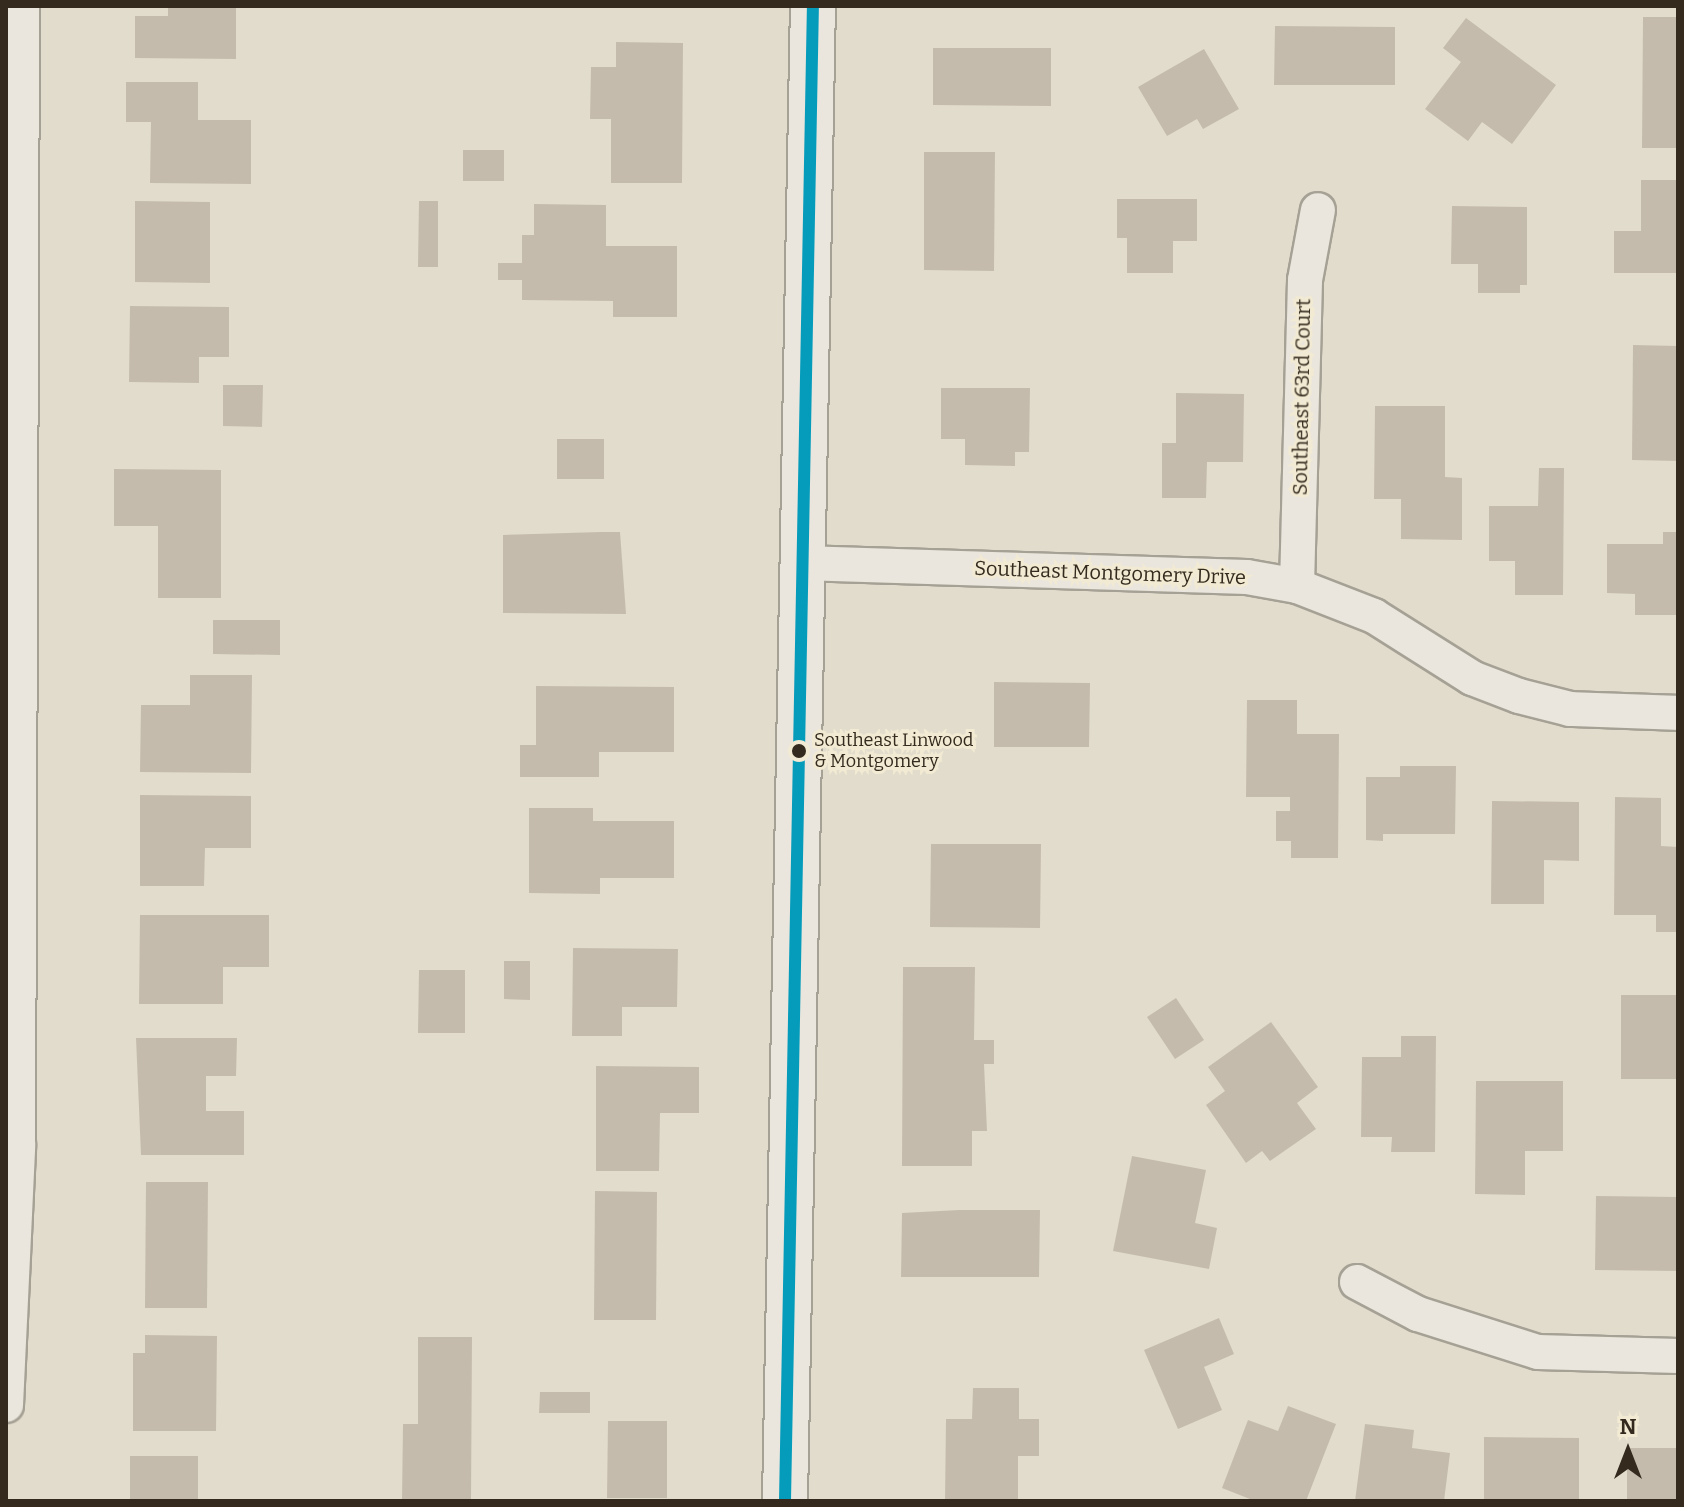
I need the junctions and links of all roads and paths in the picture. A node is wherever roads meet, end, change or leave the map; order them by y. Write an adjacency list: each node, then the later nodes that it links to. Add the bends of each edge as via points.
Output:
1 (22, 6): 3 (street)
2 (813, 6): 5 (main road)
3 (13, 180): 7 (street)
4 (1318, 210): 6 (street, Southeast 63rd Court, via 1305,280)
5 (801, 563): 6 (street, Southeast Montgomery Drive, via 1202,573); 12 (main road)
6 (1297, 586): 8 (street, Southeast Montgomery Drive, via 1374,616 1472,678 1519,696 1570,709)
7 (12, 658): 11 (street, via 18,1146)
8 (1678, 713)
9 (1357, 1282): 10 (street, via 1418,1314 1538,1352)
10 (1678, 1356)
11 (6, 1405)
12 (785, 1501)

